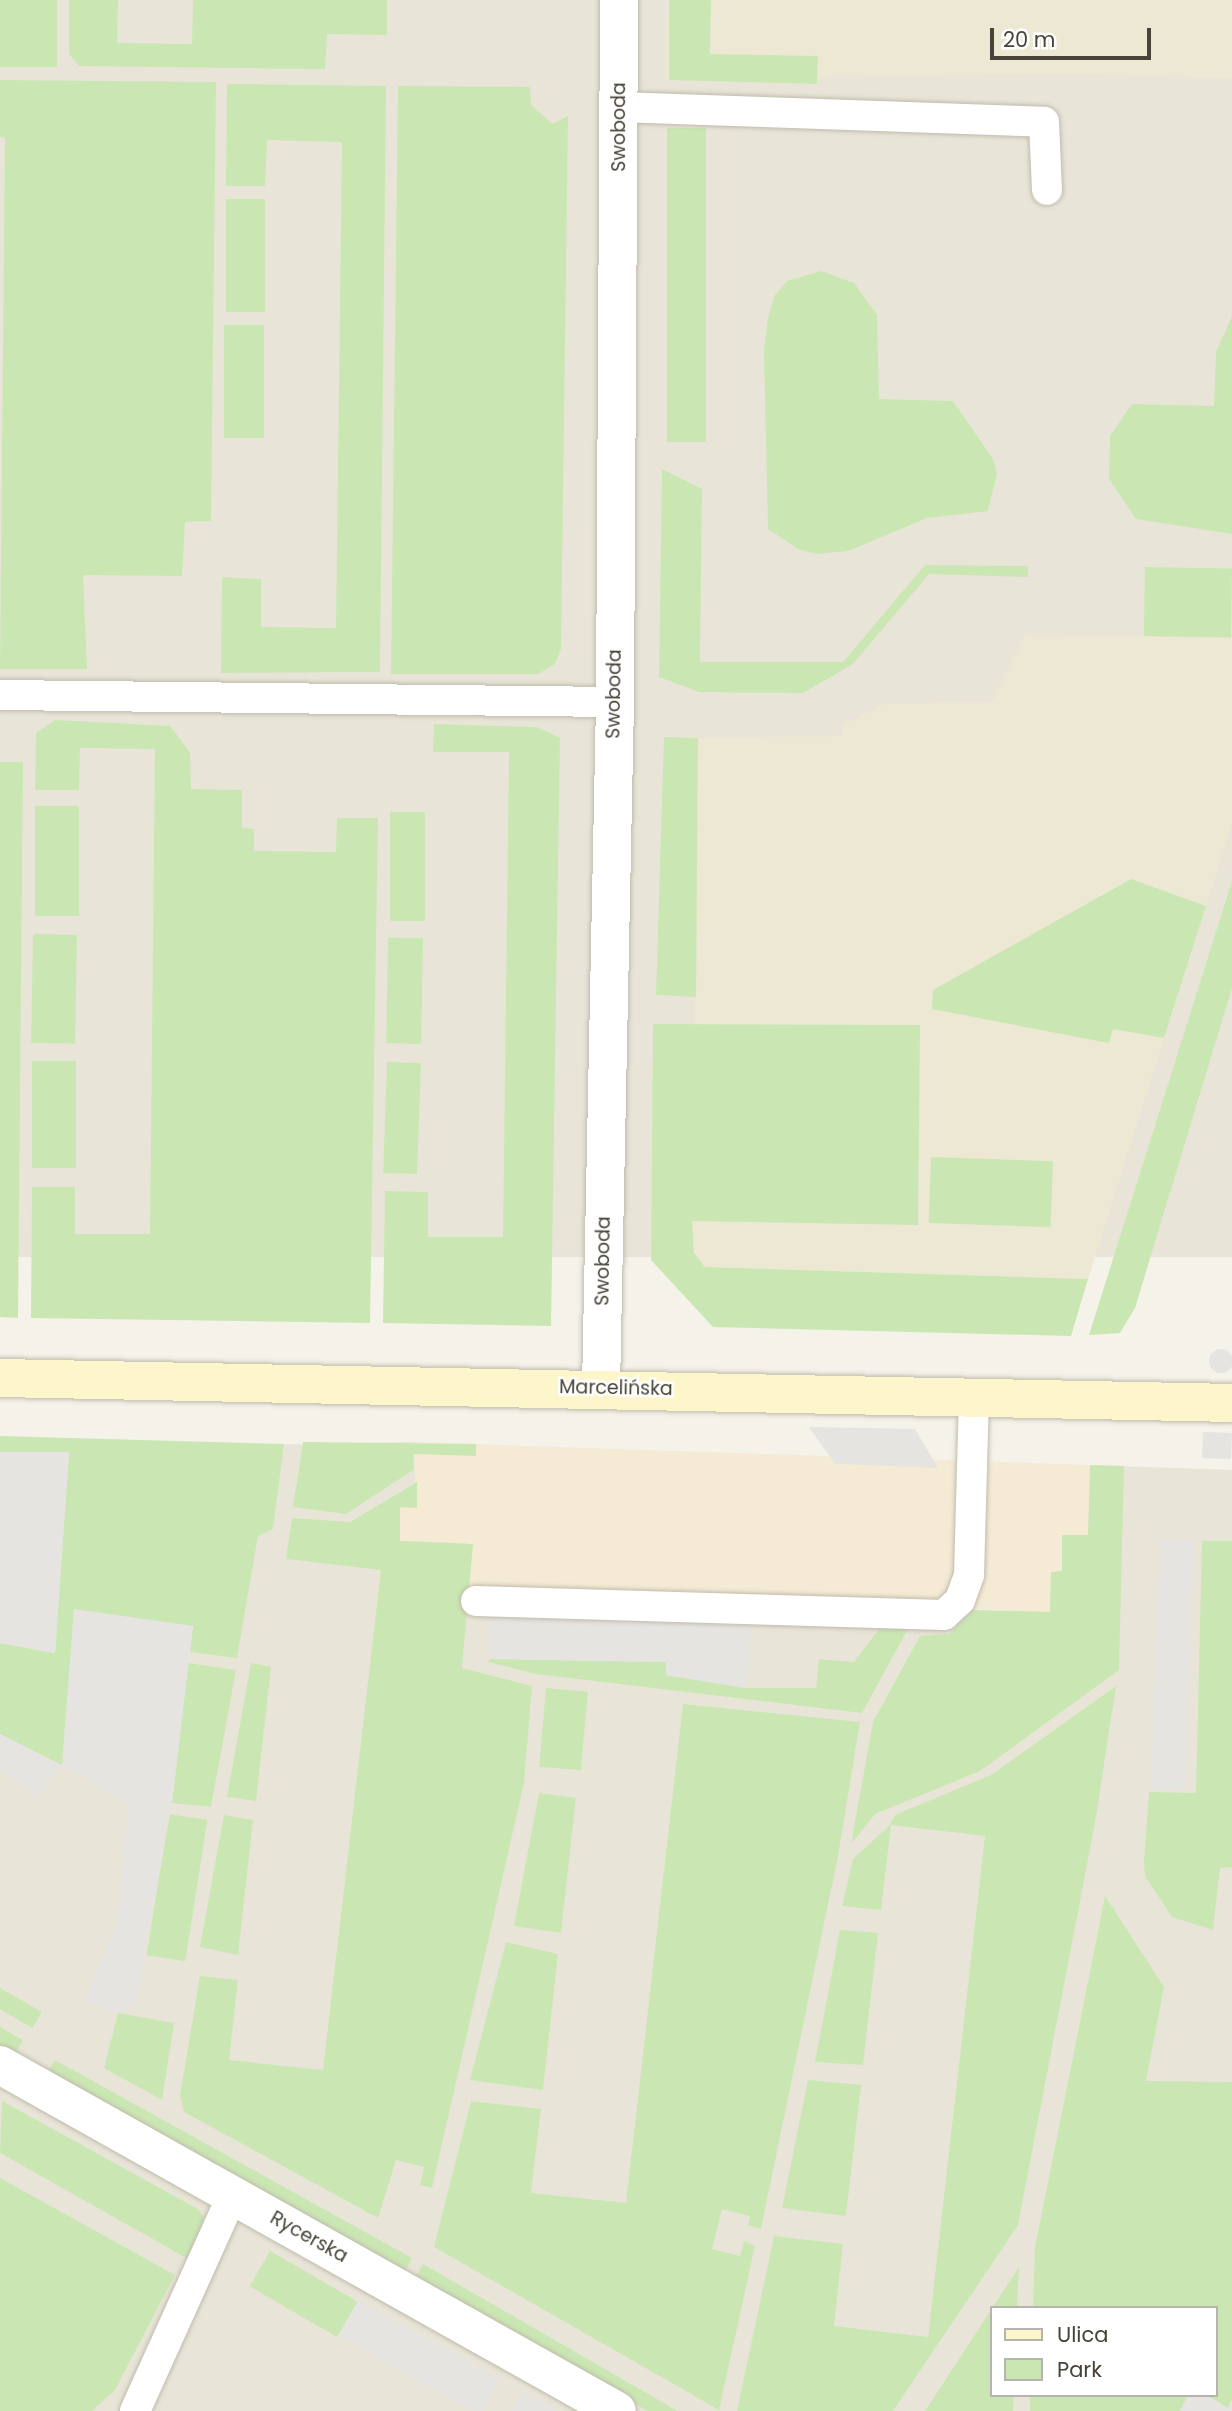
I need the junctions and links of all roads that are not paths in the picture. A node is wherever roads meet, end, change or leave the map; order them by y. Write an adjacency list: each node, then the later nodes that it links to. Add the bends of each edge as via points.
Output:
1 (620, 0): 2 (street, Swoboda)
2 (619, 107): 3 (lane, via 1044,122); 5 (street, Swoboda)
3 (1047, 190)
4 (0, 695): 5 (lane)
5 (615, 702): 7 (street, Swoboda)
6 (0, 1378): 7 (street, Marcelińska)
7 (601, 1388): 8 (street, Marcelińska)
8 (974, 1397): 9 (street, Marcelińska); 10 (lane, via 969,1575 960,1600 944,1615)
9 (1232, 1403)
10 (477, 1601)
11 (0, 2065): 12 (street, Rycerska)
12 (233, 2194): 13 (lane); 14 (street, Rycerska)
13 (135, 2411)
14 (617, 2411)

